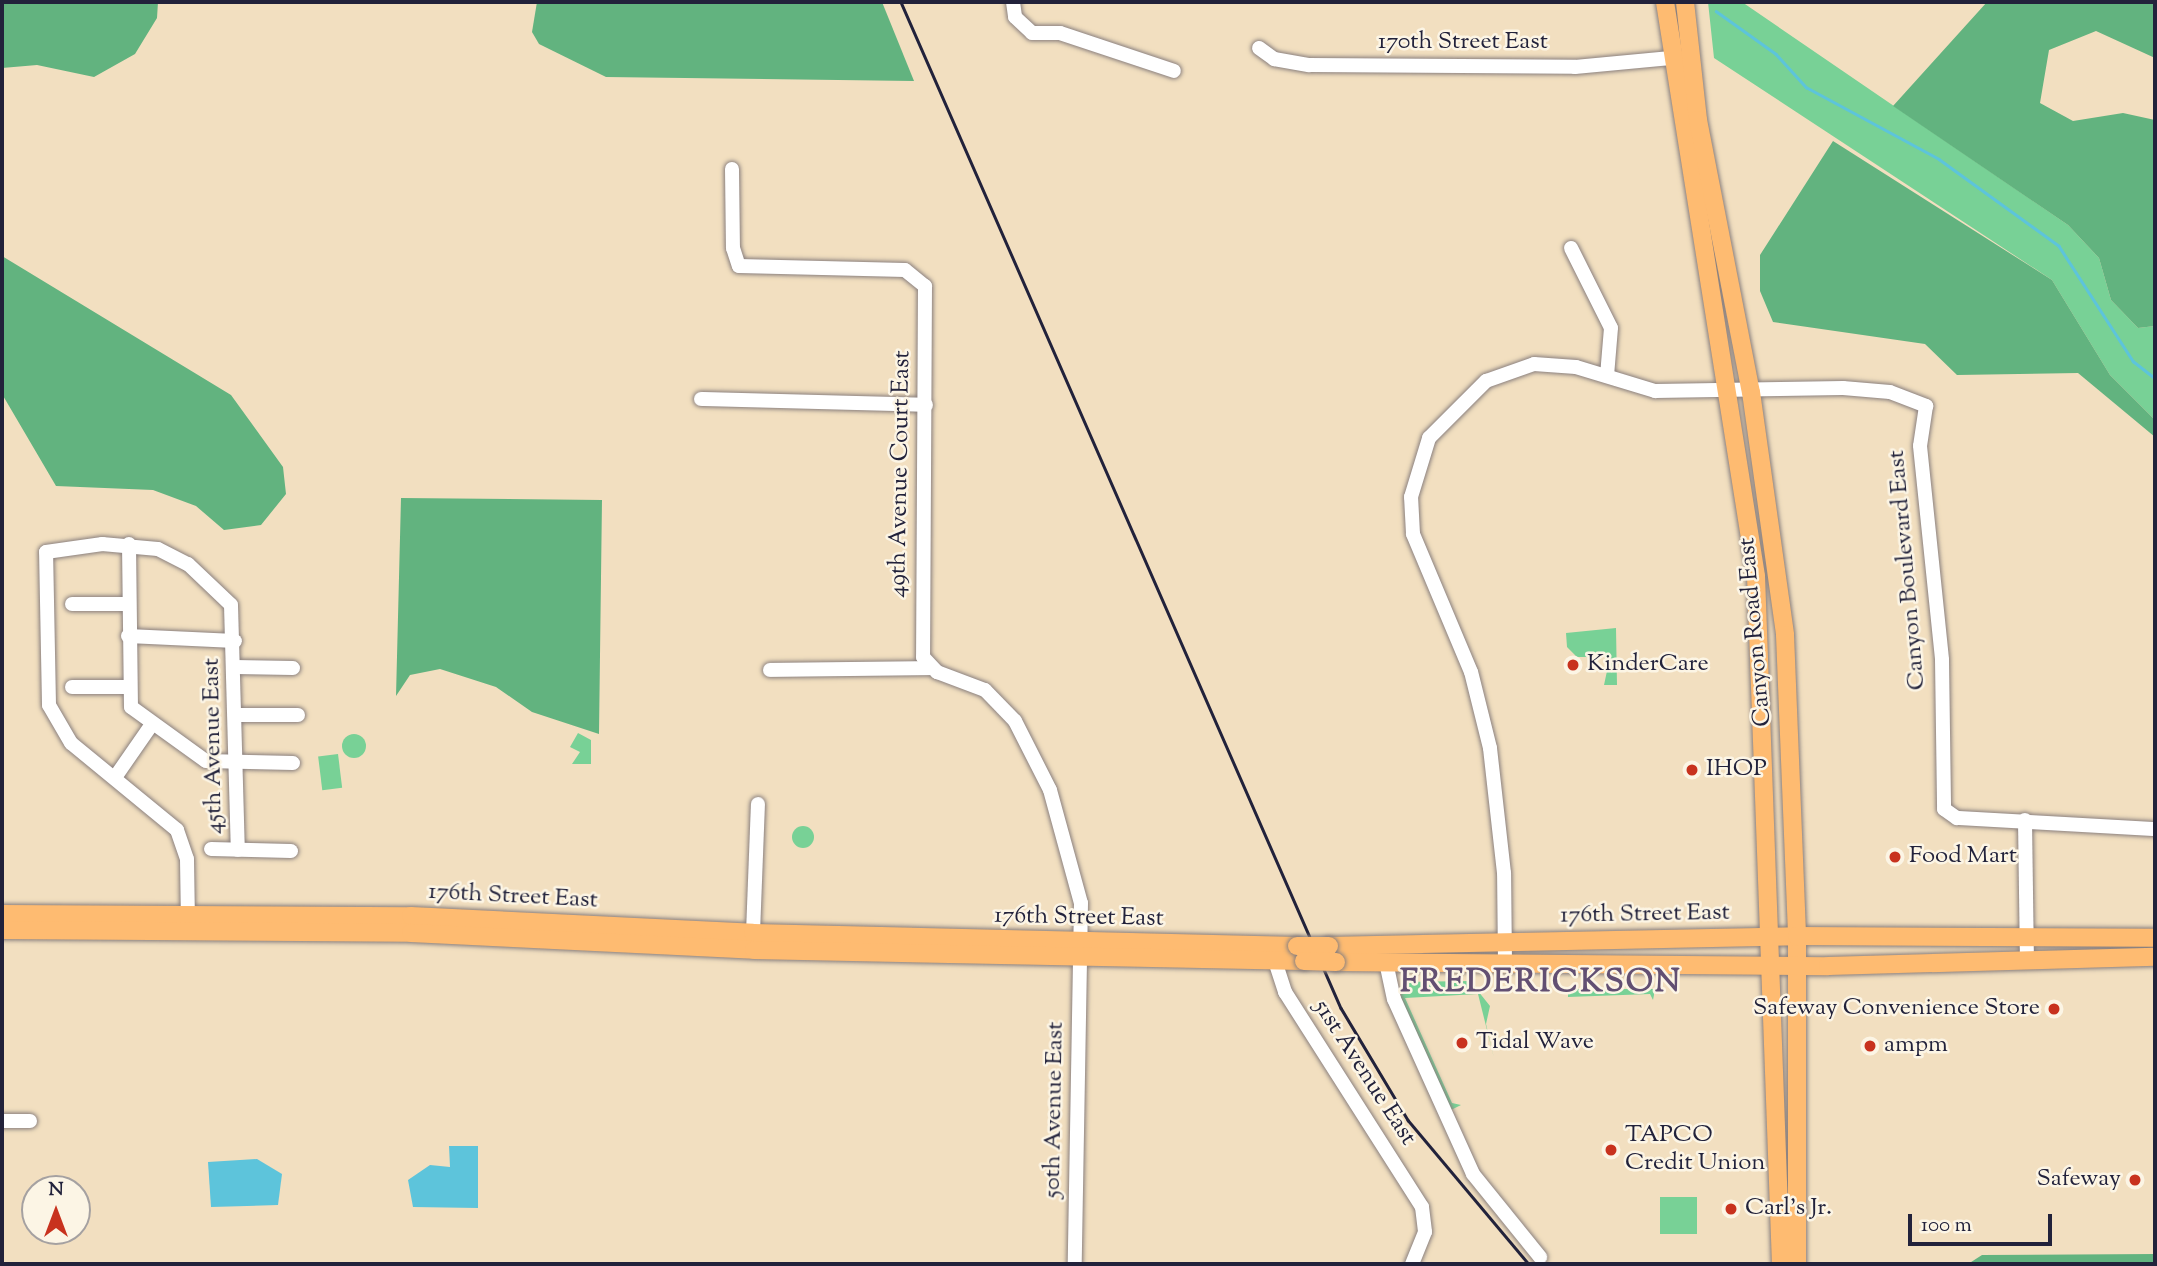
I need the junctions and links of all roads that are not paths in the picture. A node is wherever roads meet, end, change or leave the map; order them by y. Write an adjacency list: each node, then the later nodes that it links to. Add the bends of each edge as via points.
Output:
1 (1013, 2): 6 (street, via 1015,17 1032,33 1060,33)
2 (1665, 2): 5 (main road, Canyon Road East)
3 (1685, 2): 7 (main road, Canyon Road East)
4 (1259, 48): 5 (street, 170th Street East, via 1274,59 1309,65 1575,67)
5 (1671, 58): 7 (main road, via 1683,65); 12 (main road, Canyon Road East)
6 (1174, 71)
7 (1698, 120): 11 (main road, Canyon Road East)
8 (732, 169): 14 (street, 49th Avenue Court East, via 737,263 753,270 894,269 920,279 928,297)
9 (1571, 248): 10 (street, via 1611,328)
10 (1607, 376): 12 (street, via 1655,391); 48 (street, via 1534,364 1486,382 1453,404 1419,456 1410,513 1420,553 1471,672 1490,748)
11 (1751, 392): 12 (street); 33 (street, Canyon Boulevard East, via 1843,388 1890,392 1926,406 1920,446 1942,660 1941,803 1957,818); 43 (main road, Canyon Road East, via 1785,635)
12 (1728, 393): 44 (main road, Canyon Road East, via 1756,576)
13 (701, 399): 14 (street)
14 (926, 405): 22 (street, 49th Avenue Court East, via 921,618 923,657)
15 (129, 544): 17 (street); 19 (street, 45th Avenue East, via 174,556 225,597 235,616); 31 (street, via 46,552 49,705 71,743)
16 (72, 604): 17 (street)
17 (128, 604): 18 (street)
18 (128, 636): 19 (street); 25 (street)
19 (235, 641): 20 (street, 45th Avenue East)
20 (235, 667): 21 (street); 26 (street, 45th Avenue East)
21 (293, 668)
22 (932, 668): 23 (street); 49 (street, 50th Avenue East, via 991,695 1034,753 1066,840 1081,903)
23 (770, 670)
24 (72, 687): 25 (street)
25 (127, 687): 28 (street, via 131,707)
26 (235, 715): 27 (street); 29 (street, 45th Avenue East)
27 (298, 715)
28 (152, 724): 29 (street, via 199,758); 31 (street)
29 (236, 762): 30 (street); 36 (street, 45th Avenue East)
30 (293, 763)
31 (116, 776): 39 (street, via 177,830 187,859)
32 (758, 804): 42 (street)
33 (2025, 820): 34 (street, Canyon Boulevard East); 46 (street)
34 (2155, 829)
35 (211, 849): 36 (street)
36 (238, 850): 37 (street)
37 (291, 851)
38 (2, 914): 39 (main road, 176th Street East)
39 (188, 923): 40 (main road, 176th Street East); 41 (main road, 176th Street East, via 411,916); 47 (main road, 176th Street East)
40 (2, 930)
41 (734, 932): 42 (main road, 176th Street East); 47 (main road, via 629,934)
42 (753, 933): 49 (main road, 176th Street East)
43 (1797, 936): 44 (main road, 176th Street East); 46 (main road, 176th Street East); 58 (main road, Canyon Road East)
44 (1769, 937): 48 (main road, 176th Street East); 57 (main road, Canyon Road East)
45 (2155, 938): 46 (main road, 176th Street East)
46 (2027, 939): 53 (street)
47 (624, 941): 49 (main road, 176th Street East)
48 (1504, 942): 51 (main road, 176th Street East); 56 (street)
49 (1081, 950): 50 (main road, 176th Street East); 54 (main road, 176th Street East); 62 (street, 50th Avenue East)
50 (1301, 954): 51 (main road, 176th Street East, bridge); 54 (main road, 176th Street East)
51 (1333, 954): 55 (main road, 176th Street East)
52 (2155, 957): 53 (main road, 176th Street East)
53 (2027, 960): 58 (main road, 176th Street East)
54 (1275, 961): 63 (street, 51st Avenue East, via 1285,992 1422,1207 1425,1232)
55 (1387, 962): 56 (main road, 176th Street East); 61 (street, via 1394,999 1473,1174)
56 (1504, 962): 57 (main road, 176th Street East)
57 (1769, 965): 58 (main road, 176th Street East); 64 (main road, Canyon Road East)
58 (1797, 965): 65 (main road, Canyon Road East)
59 (2, 1121): 60 (street)
60 (30, 1121)
61 (1540, 1257)
62 (1075, 1264)
63 (1412, 1264)
64 (1781, 1264)
65 (1797, 1264)

